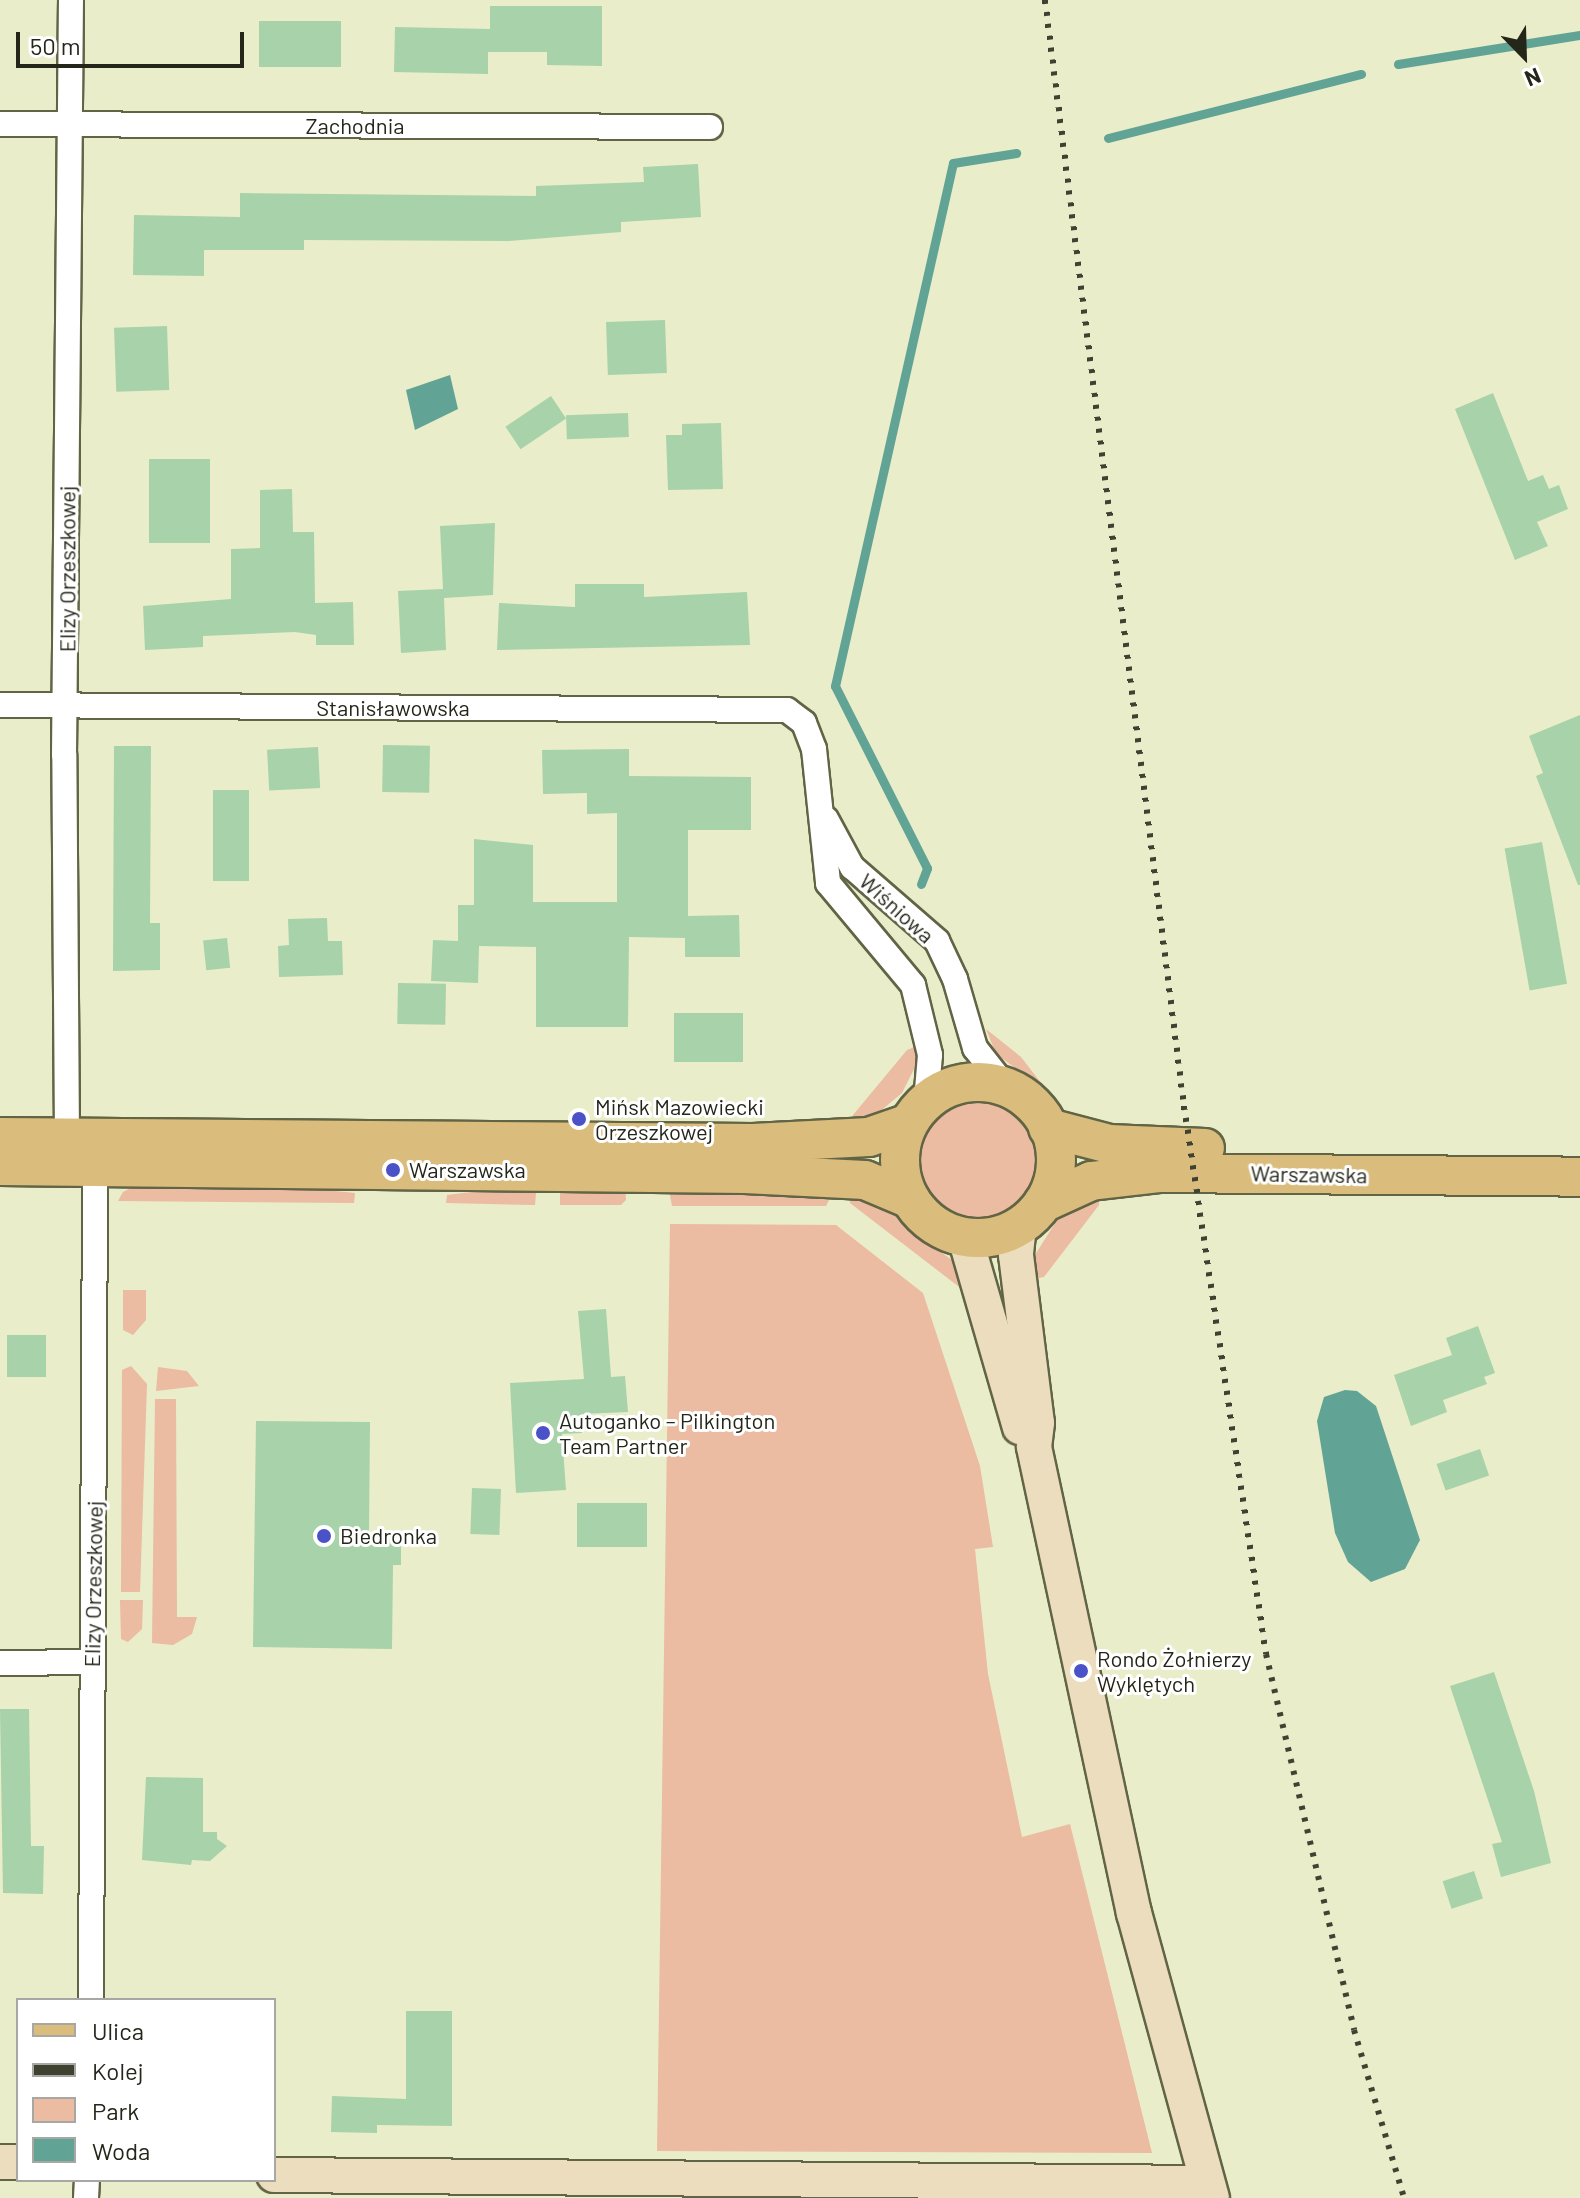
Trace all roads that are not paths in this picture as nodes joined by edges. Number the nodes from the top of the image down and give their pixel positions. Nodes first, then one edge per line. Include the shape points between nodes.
1 (71, 0) edge
2 (71, 123) junction
3 (0, 124) edge
4 (710, 127) dead end
5 (0, 705) edge
6 (65, 706) junction
7 (787, 710) joint
8 (825, 817) junction
9 (1005, 1086) junction
10 (918, 1113) junction
11 (1048, 1128) junction
12 (0, 1137) edge
13 (67, 1138) junction
14 (1580, 1152) edge
15 (0, 1166) edge
16 (111, 1167) junction
17 (1580, 1177) edge
18 (910, 1199) junction
19 (1031, 1214) junction
20 (965, 1237) junction
21 (1034, 1447) junction
22 (92, 1662) junction
23 (0, 1663) edge
24 (91, 1998) edge
25 (276, 2175) edge
26 (1209, 2190) edge

1 - 2 street, Elizy Orzeszkowej
2 - 3 street, Zachodnia
2 - 4 street, Zachodnia
2 - 6 street, Elizy Orzeszkowej
5 - 6 street, Stanisławowska
6 - 7 street, Stanisławowska
6 - 13 street, Elizy Orzeszkowej
7 - 8 street, Wiśniowa via 809,731
8 - 9 street, Wiśniowa via 852,867 937,941 955,979 975,1048
8 - 10 street, Wiśniowa via 828,883 913,985 930,1055
9 - 10 main road via 958,1084
9 - 11 main road via 1026,1098
10 - 13 main road via 869,1137 753,1143
10 - 18 main road via 899,1155
11 - 14 main road, Warszawska via 1089,1141 1168,1148
11 - 19 main road via 1056,1161
12 - 13 main road
13 - 16 main road
15 - 16 main road
16 - 18 main road via 745,1174 865,1180
16 - 22 street, Elizy Orzeszkowej
17 - 19 main road, Warszawska via 1159,1173 1091,1181
18 - 20 main road via 943,1230
19 - 20 main road via 988,1237
19 - 21 street via 1016,1255 1037,1423
20 - 21 street via 1019,1427
21 - 26 street via 1134,1913
22 - 23 street
22 - 24 street, Elizy Orzeszkowej
25 - 26 street

